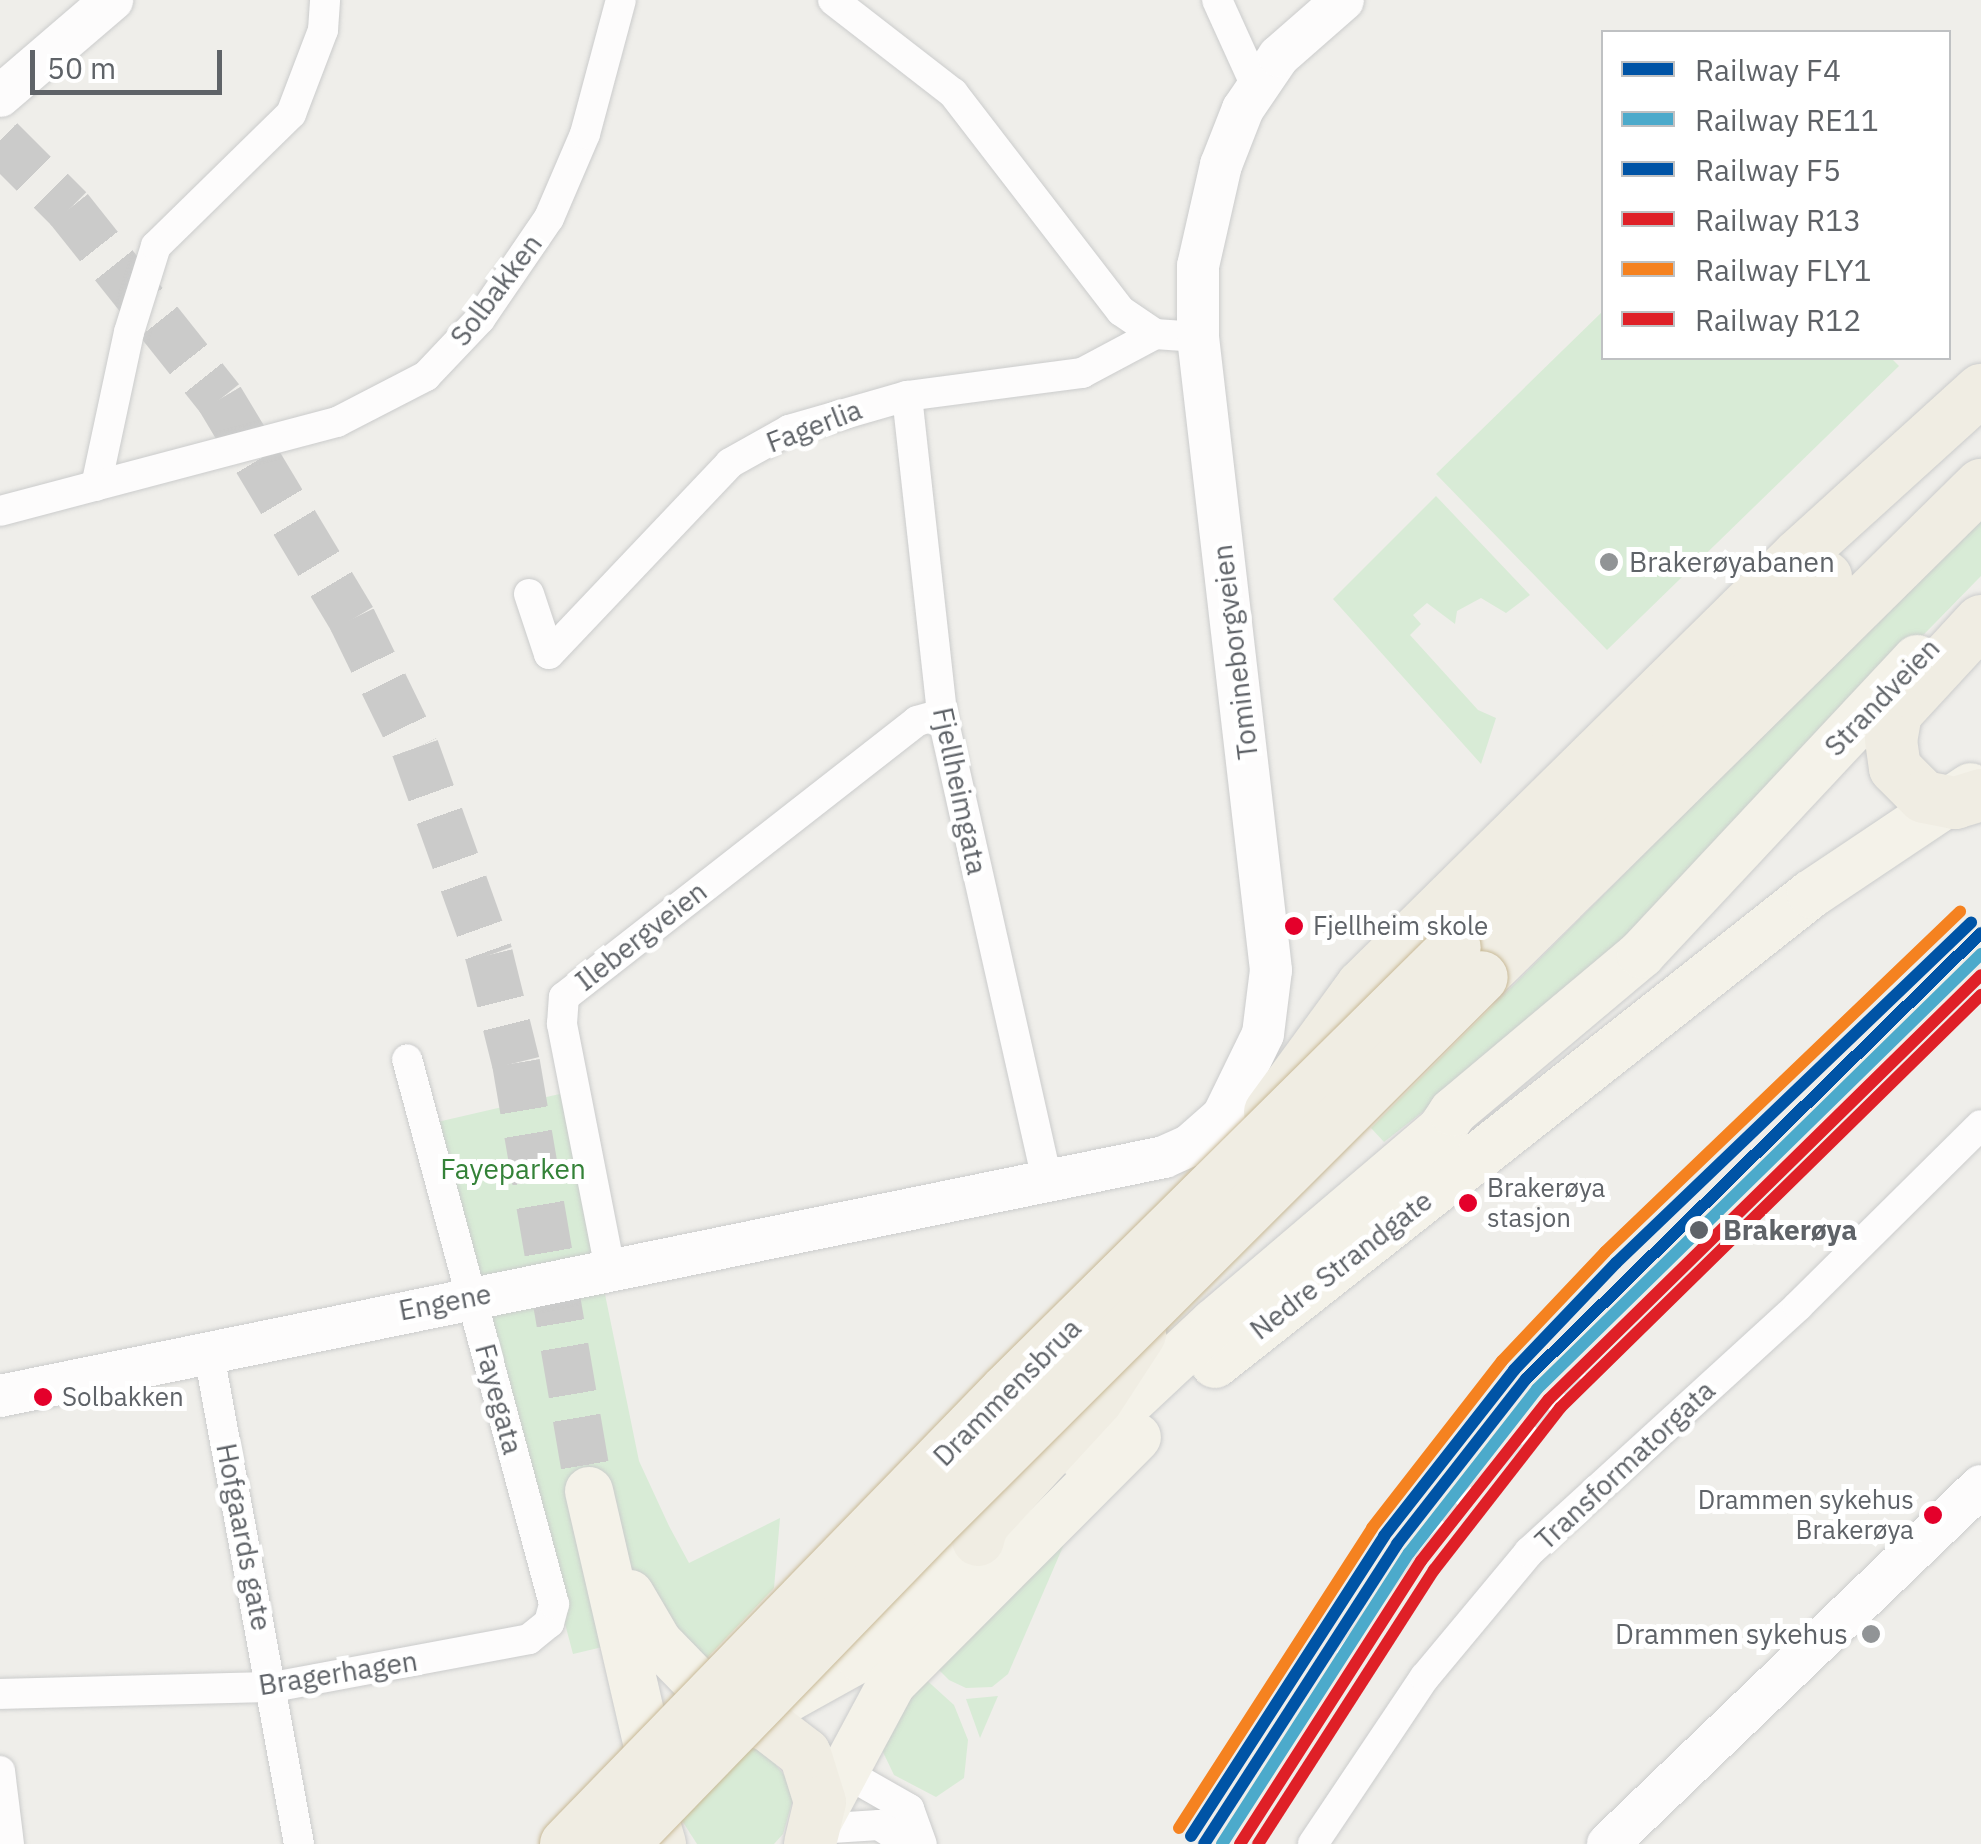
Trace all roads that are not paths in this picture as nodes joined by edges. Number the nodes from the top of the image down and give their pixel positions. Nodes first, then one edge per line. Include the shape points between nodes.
1 (112, 0) edge
2 (325, 0) edge
3 (621, 0) edge
4 (833, 0) edge
5 (1217, 0) edge
6 (1342, 0) edge
7 (1256, 86) junction
8 (0, 96) edge
9 (1155, 334) junction
10 (1198, 337) junction
11 (1981, 390) edge
12 (907, 396) junction
13 (1981, 420) edge
14 (1981, 485) edge
15 (96, 486) junction
16 (0, 511) edge
17 (528, 594) dead end
18 (1981, 598) edge
19 (1981, 622) edge
20 (942, 714) junction
21 (1972, 791) edge
22 (1787, 800) junction
23 (1469, 962) junction
24 (407, 1059) dead end
25 (1574, 1084) junction
26 (1981, 1125) edge
27 (1441, 1130) junction
28 (1047, 1180) junction
29 (890, 1212) joint
30 (610, 1269) junction
31 (471, 1296) junction
32 (208, 1349) junction
33 (0, 1396) edge
34 (1981, 1486) edge
35 (978, 1540) junction
36 (549, 1624) joint
37 (273, 1688) junction
38 (0, 1694) edge
39 (741, 1719) junction
40 (824, 1762) junction
41 (0, 1770) edge
42 (654, 1772) junction
43 (815, 1831) edge
44 (9, 1844) edge
45 (299, 1844) edge
46 (566, 1844) edge
47 (623, 1844) edge
48 (660, 1844) edge
49 (908, 1844) edge
50 (922, 1844) edge
51 (1313, 1844) edge
52 (1608, 1844) edge

1 - 8 main road
2 - 15 street via 323,30 290,114 156,246 129,332
3 - 15 street, Solbakken via 585,134 549,218 480,319 426,376 337,422
4 - 9 street via 952,93 1121,311
5 - 7 street
6 - 7 main road, Tomineborgveien
7 - 10 main road, Tomineborgveien via 1227,146 1204,228
9 - 10 street
9 - 12 street, Fagerlia via 1082,373
10 - 28 main road, Tomineborgveien via 1266,908 1268,1008 1254,1060 1207,1134 1164,1156
11 - 35 highway via 1798,555 1362,986 1217,1190 1097,1400 982,1525
12 - 17 street, Fagerlia via 789,430 730,463 549,654
12 - 20 street, Fjellheimgata
13 - 23 highway
14 - 23 highway
15 - 16 street, Solbakken
18 - 22 main road, Strandveien
19 - 21 highway via 1912,694 1892,726 1892,755 1902,779 1924,797
20 - 28 street, Fjellheimgata
20 - 30 street, Ilebergveien via 917,720 564,997 562,1024
21 - 25 main road, Nedre Strandgate via 1811,894
22 - 25 main road via 1780,842 1708,928 1575,1052
22 - 27 main road, Nedre Strandgate via 1641,954 1452,1112
23 - 46 highway, Drammensbrua, bridge via 993,1404
23 - 47 highway, Drammensbrua, bridge
24 - 31 street, Fayegata
25 - 27 main road via 1527,1086 1462,1127
25 - 40 main road, Nedre Strandgate via 1250,1334 1170,1404 892,1683
26 - 51 street, Transformatorgata via 1798,1306 1529,1552 1425,1677
27 - 35 main road, Nedre Strandgate via 1214,1323
28 - 29 main road, Tomineborgveien
29 - 30 main road, Engene
30 - 31 main road, Engene
31 - 32 main road, Engene
31 - 36 street, Fayegata via 554,1604
32 - 33 main road, Engene
32 - 37 street, Hofgaards gate
34 - 52 main road
35 - 39 main road, Nedre Strandgate via 860,1658
36 - 37 street, Bragerhagen via 529,1639
37 - 38 street, Bragerhagen
37 - 45 street, Hofgaards gate
39 - 40 highway via 781,1732
39 - 42 highway via 685,1733
39 - 42 main road via 670,1657 639,1611 589,1492
40 - 43 highway
40 - 50 street via 909,1809
41 - 44 street
42 - 48 highway via 648,1804
43 - 49 street via 880,1826

